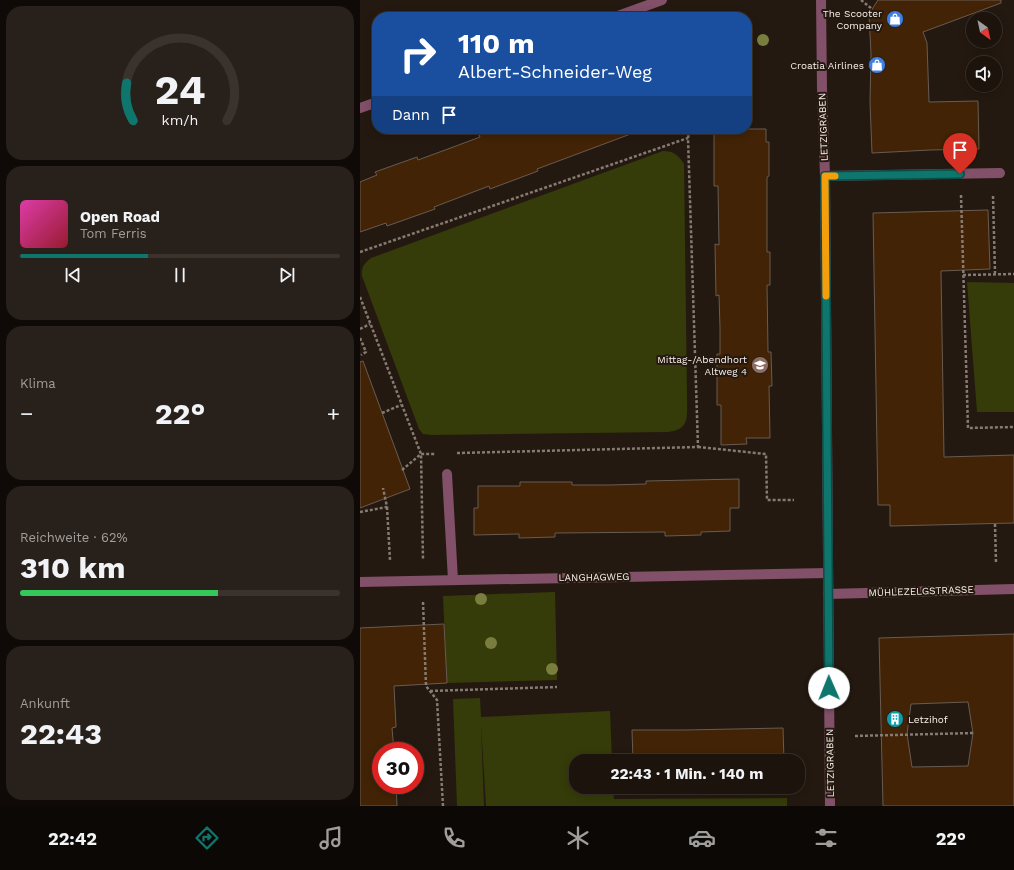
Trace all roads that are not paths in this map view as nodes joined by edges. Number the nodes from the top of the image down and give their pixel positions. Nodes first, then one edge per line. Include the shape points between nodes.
1 (662, 0) edge
2 (821, 0) edge
3 (629, 12) edge
4 (372, 104) edge
5 (360, 108) edge
6 (996, 173) road end
7 (825, 176) junction
8 (447, 474) dead end
9 (828, 573) junction
10 (453, 580) junction
11 (360, 582) edge
12 (1014, 589) edge
13 (828, 594) junction
14 (830, 806) edge

1 - 3 street
2 - 7 street, LETZIGRABEN
4 - 5 street
6 - 7 street
7 - 9 street, LETZIGRABEN
8 - 10 street
9 - 10 street, LANGHAGWEG
9 - 13 street, LETZIGRABEN
10 - 11 street, LANGHAGWEG
12 - 13 street, MÜHLEZELGSTRASSE
13 - 14 street, LETZIGRABEN

